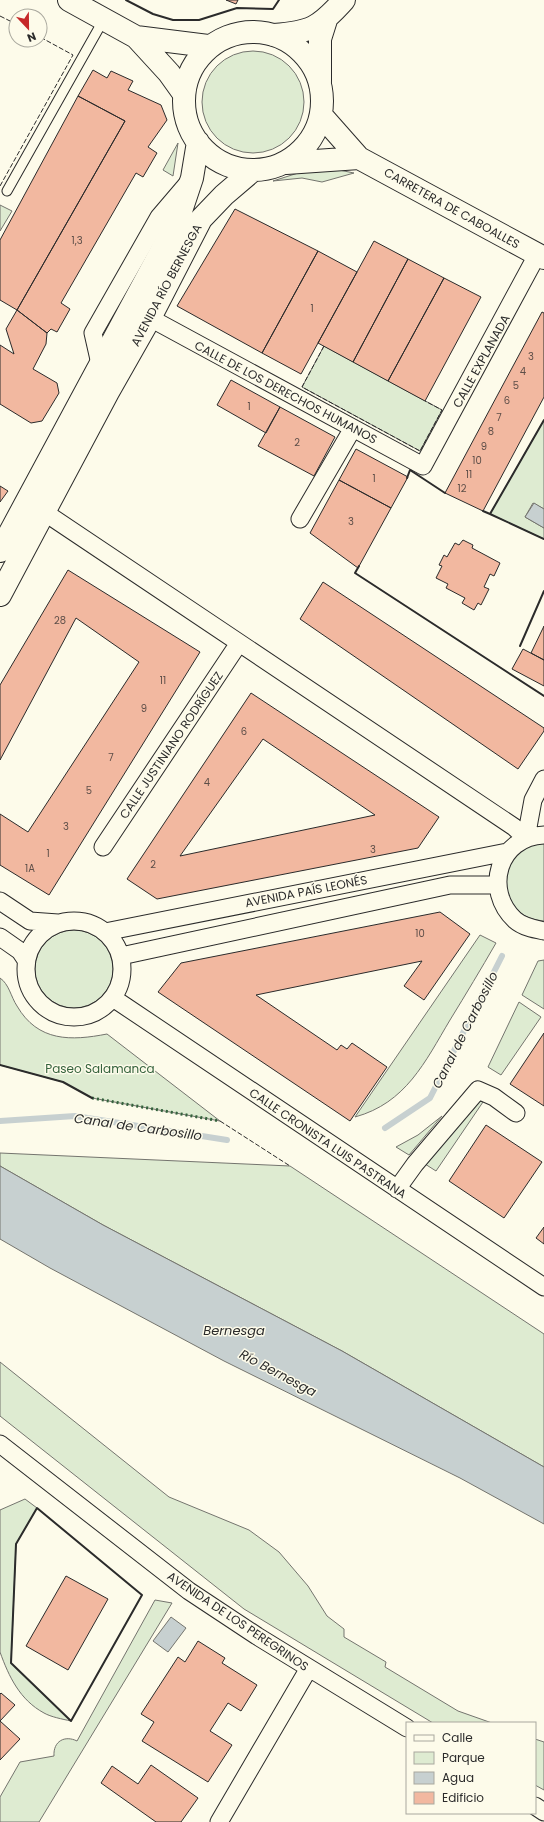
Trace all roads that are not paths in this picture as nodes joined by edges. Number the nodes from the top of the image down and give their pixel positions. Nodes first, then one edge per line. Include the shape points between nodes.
1 (69, 0) edge
2 (344, 0) edge
3 (104, 19) junction
4 (326, 20) junction
5 (274, 35) junction
6 (136, 37) junction
7 (208, 46) junction
8 (320, 81) junction
9 (184, 94) junction
10 (321, 115) junction
11 (198, 142) junction
12 (360, 158) junction
13 (286, 163) junction
14 (252, 171) junction
15 (7, 191) dead end
16 (540, 256) edge
17 (150, 318) junction
18 (100, 379) junction
19 (353, 428) junction
20 (423, 466) joint
21 (44, 512) junction
22 (300, 519) dead end
23 (0, 551) edge
24 (0, 595) edge
25 (239, 643) junction
26 (544, 779) edge
27 (544, 835) edge
28 (526, 838) junction
29 (103, 847) dead end
30 (507, 852) junction
31 (498, 885) junction
32 (0, 901) edge
33 (58, 923) junction
34 (544, 931) edge
35 (106, 932) junction
36 (0, 937) edge
37 (121, 956) junction
38 (26, 960) junction
39 (113, 998) junction
40 (516, 1113) dead end
41 (397, 1189) junction
42 (544, 1287) edge
43 (0, 1444) edge
44 (309, 1668) junction
45 (406, 1727) edge
46 (219, 1822) edge

1 - 3 main road
2 - 4 main road
3 - 6 main road
3 - 15 lane
4 - 5 main road via 311,29
4 - 8 main road via 320,39
5 - 7 main road via 252,32 228,36
5 - 8 main road via 293,45 310,61
6 - 7 main road
6 - 9 main road
7 - 9 main road via 188,76
8 - 10 main road via 323,98
9 - 11 main road via 190,127
10 - 12 main road, CARRETERA DE CABOALLES
10 - 13 main road via 314,133 303,149
11 - 14 main road via 210,157 220,163 239,170
11 - 18 main road, AVENIDA RÍO BERNESGA via 192,178 178,220
12 - 13 main road
12 - 16 main road, CARRETERA DE CABOALLES
13 - 14 main road via 265,170
14 - 17 main road, AVENIDA RÍO BERNESGA via 201,219
16 - 20 street, CALLE EXPLANADA
17 - 18 main road, AVENIDA RÍO BERNESGA
17 - 19 street, CALLE DE LOS DERECHOS HUMANOS
18 - 21 main road
18 - 23 main road
19 - 20 street, CALLE DE LOS DERECHOS HUMANOS
19 - 22 street
21 - 24 main road
21 - 25 street
25 - 28 street via 514,827
25 - 29 street, CALLE JUSTINIANO RODRÍGUEZ
26 - 28 street via 533,800
27 - 28 street
28 - 30 street
30 - 31 street via 498,872
30 - 35 street, AVENIDA PAÍS LEONÉS
31 - 34 street via 504,906 516,921 529,928
31 - 37 street, AVENIDA PAÍS LEONÉS via 450,885
32 - 33 street via 30,921
33 - 35 street via 74,920 91,924
33 - 38 street via 43,932 32,944
35 - 37 street
36 - 38 street via 20,951
37 - 39 street via 122,978
38 - 39 street via 26,977 32,993 42,1006 57,1015 74,1018 90,1015 103,1008
39 - 41 street, CALLE CRONISTA LUIS PASTRANA
40 - 41 street via 494,1096 478,1090
41 - 42 street, CALLE CRONISTA LUIS PASTRANA
43 - 44 street, AVENIDA DE LOS PEREGRINOS via 190,1591
44 - 45 street, AVENIDA DE LOS PEREGRINOS
44 - 46 street

